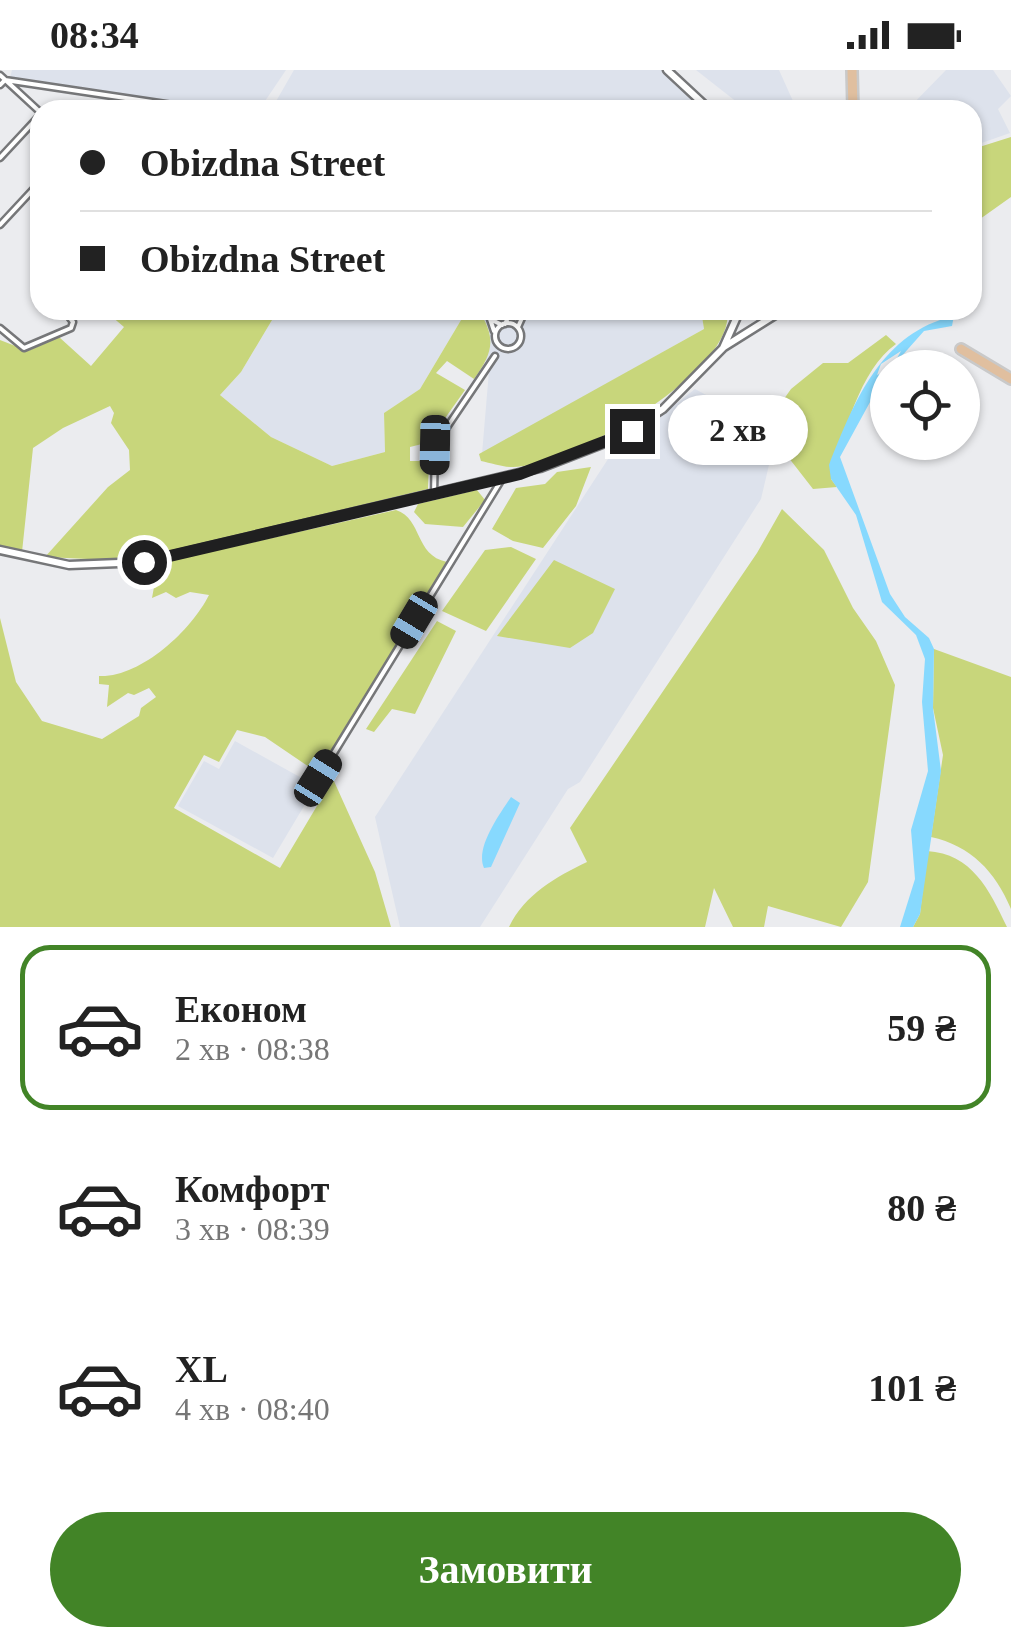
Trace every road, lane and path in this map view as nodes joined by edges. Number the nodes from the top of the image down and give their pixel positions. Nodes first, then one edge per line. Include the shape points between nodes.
1 (667, 70) edge
2 (852, 70) edge
3 (2, 77) edge
4 (0, 85) edge
5 (144, 100) edge
6 (699, 100) edge
7 (853, 100) edge
8 (30, 104) edge
9 (30, 124) edge
10 (0, 158) edge
11 (30, 193) edge
12 (0, 225) edge
13 (72, 320) edge
14 (490, 320) edge
15 (493, 320) edge
16 (517, 320) edge
17 (521, 320) edge
18 (734, 320) edge
19 (768, 320) edge
20 (507, 324) junction
21 (0, 328) edge
22 (518, 328) junction
23 (494, 335) junction
24 (497, 343) junction
25 (723, 348) junction
26 (508, 350) junction
27 (495, 356) junction
28 (980, 361) edge
29 (1011, 379) edge
30 (502, 479) junction
31 (434, 495) junction
32 (0, 550) edge
33 (318, 778) dead end

1 - 6 main road
2 - 7 main road
3 - 4 street
3 - 5 street
3 - 8 street
9 - 10 street
11 - 12 street
13 - 21 street via 71,328 24,348
14 - 23 street
15 - 20 street
16 - 20 street
17 - 22 street
18 - 25 main road
19 - 25 main road
20 - 22 street
20 - 23 street
22 - 26 street via 520,342
23 - 24 street
24 - 26 street
24 - 27 street
25 - 30 main road via 663,409 620,436
26 - 27 street
27 - 31 street via 435,445
28 - 29 main road
30 - 31 main road
30 - 33 street
31 - 32 main road via 134,564 69,564

